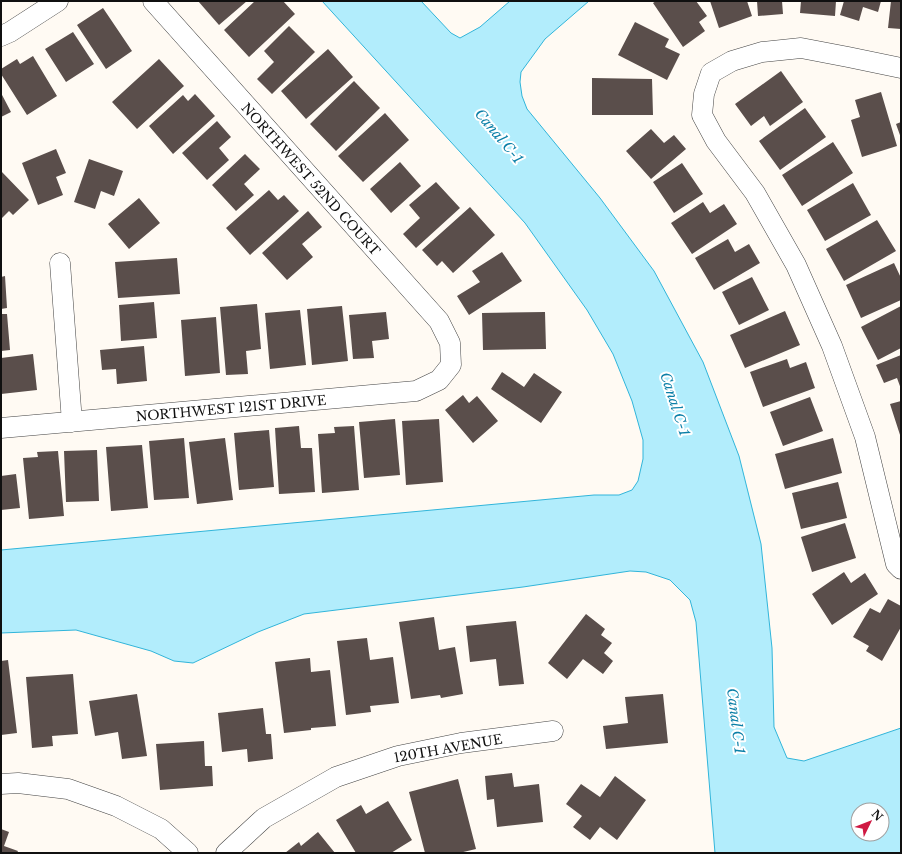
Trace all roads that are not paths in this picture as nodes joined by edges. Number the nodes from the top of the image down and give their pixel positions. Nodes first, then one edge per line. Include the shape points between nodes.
1 (58, 1) edge
2 (153, 1) edge
3 (1, 36) edge
4 (901, 68) edge
5 (60, 263) dead end
6 (451, 365) joint
7 (72, 422) junction
8 (1, 428) edge
9 (901, 569) edge
10 (553, 731) dead end
11 (1, 784) edge
12 (188, 853) edge
13 (226, 853) edge

1 - 3 street
2 - 6 street, NORTHWEST 52ND COURT via 439,321 450,343
4 - 9 street via 801,48 762,52 732,61 711,73 704,94 702,115 716,141 755,193 796,265 832,346 865,437 896,564
5 - 7 street
6 - 7 street, NORTHWEST 121ST DRIVE via 438,380 416,391
7 - 8 street, NORTHWEST 121ST DRIVE
10 - 13 street, 120TH AVENUE via 460,743 405,754 336,777 264,818
11 - 12 street via 18,783 68,789 116,806 161,829

